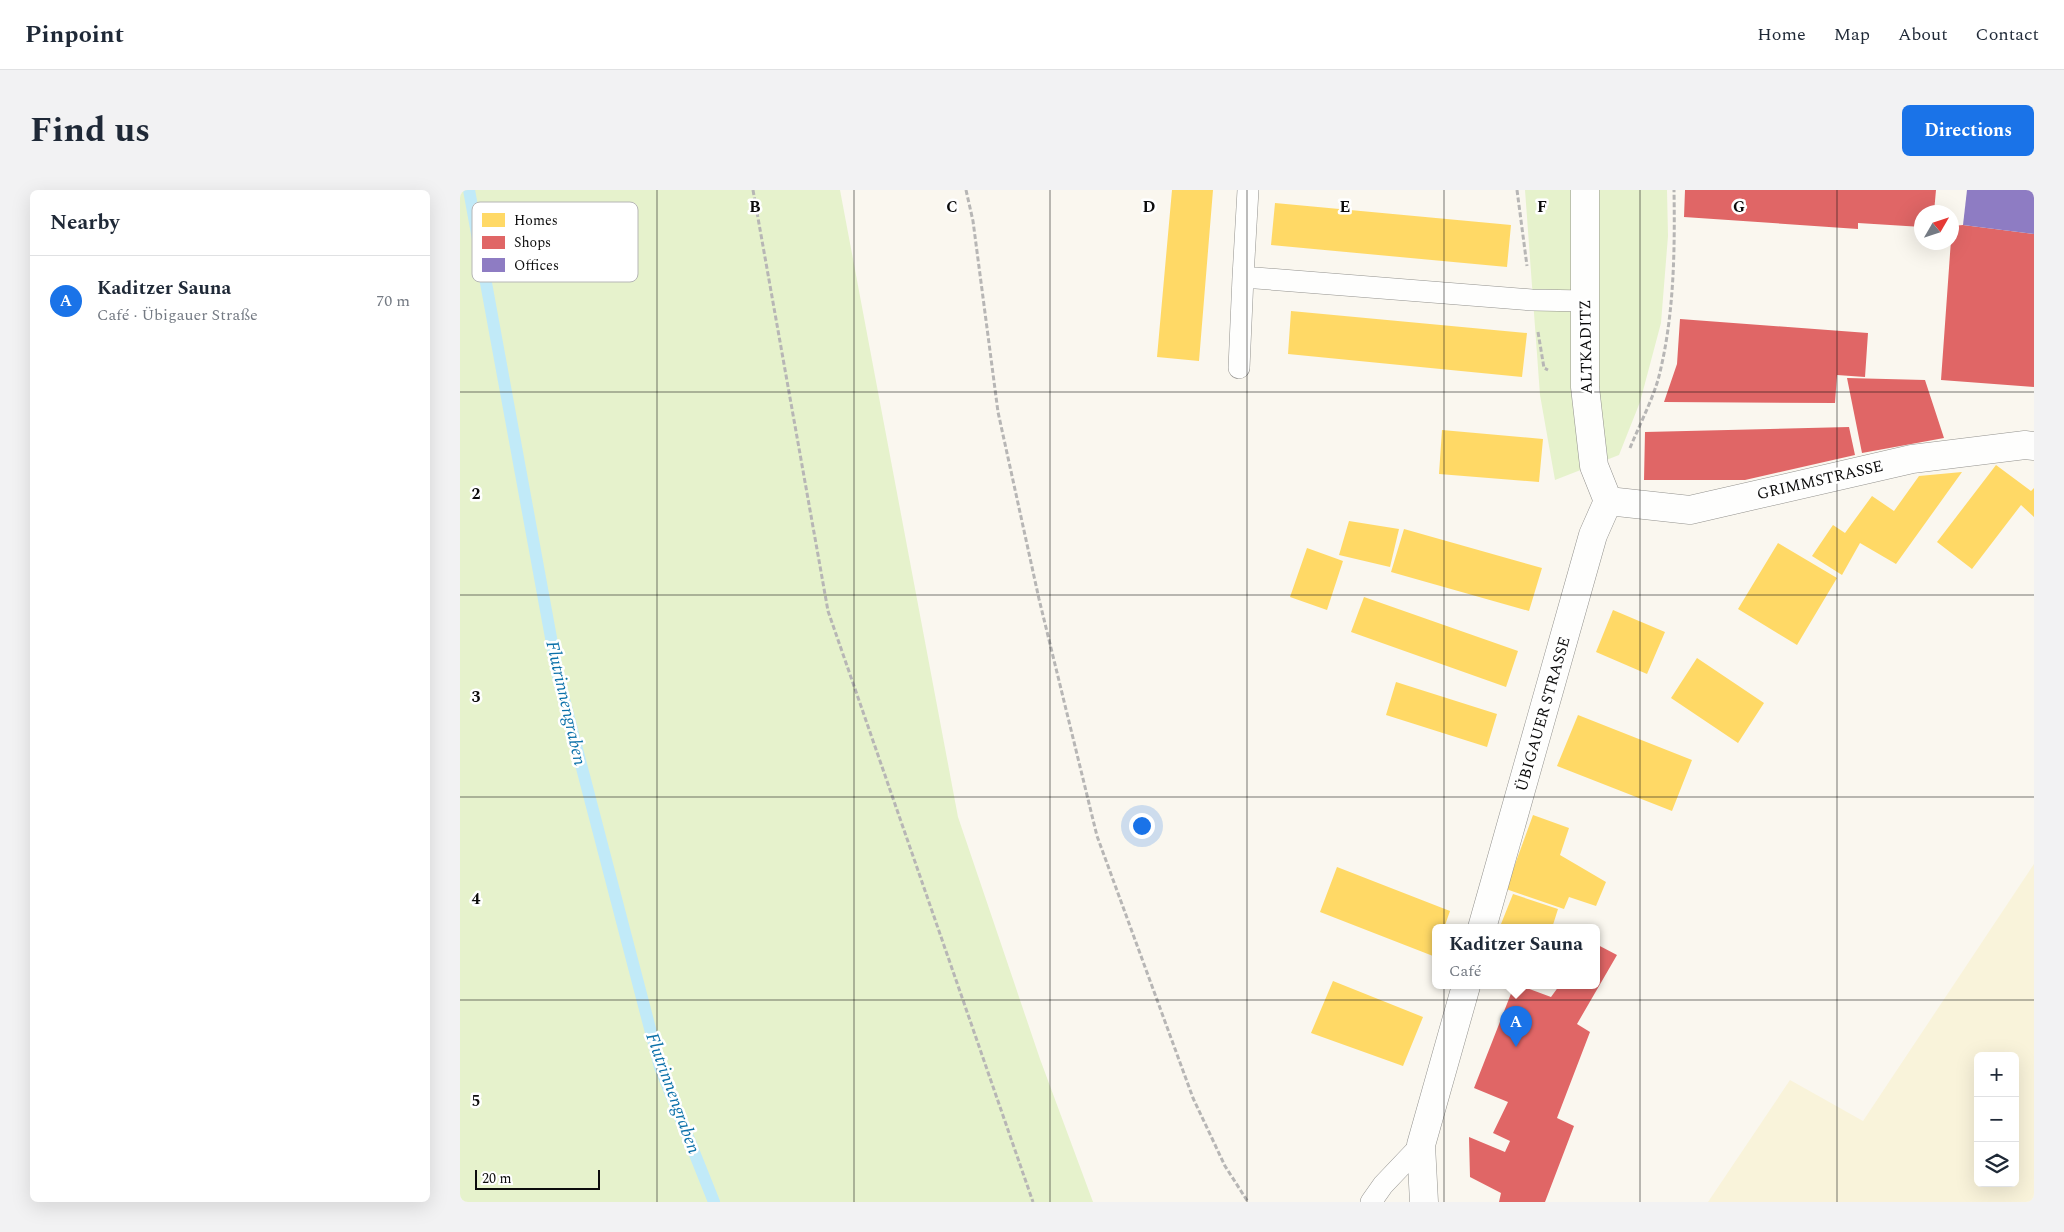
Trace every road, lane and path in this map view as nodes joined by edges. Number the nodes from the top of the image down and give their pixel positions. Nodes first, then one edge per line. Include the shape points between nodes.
1 (753, 190) edge
2 (966, 190) edge
3 (1248, 190) edge
4 (1585, 190) edge
5 (1674, 190) edge
6 (1243, 276) junction
7 (1585, 301) junction
8 (1239, 368) dead end
9 (2034, 446) edge
10 (1604, 492) junction
11 (1483, 924) edge
12 (1465, 989) edge
13 (1421, 1146) junction
14 (1033, 1202) edge
15 (1248, 1202) edge
16 (1371, 1202) edge
17 (1424, 1202) edge

1 - 14 path via 828,611
2 - 15 path via 998,412 1039,599 1097,836 1193,1098 1225,1166
3 - 6 lane
4 - 7 street, ALTKADITZ
5 - 10 path via 1670,320 1657,381 1628,453
6 - 7 lane via 1532,300
6 - 8 lane
7 - 10 street, ALTKADITZ via 1585,387 1594,466
9 - 10 street, GRIMMSTRASSE via 1912,459 1690,510
10 - 11 street, ÜBIGAUER STRASSE
12 - 13 street
13 - 16 lane
13 - 17 street

